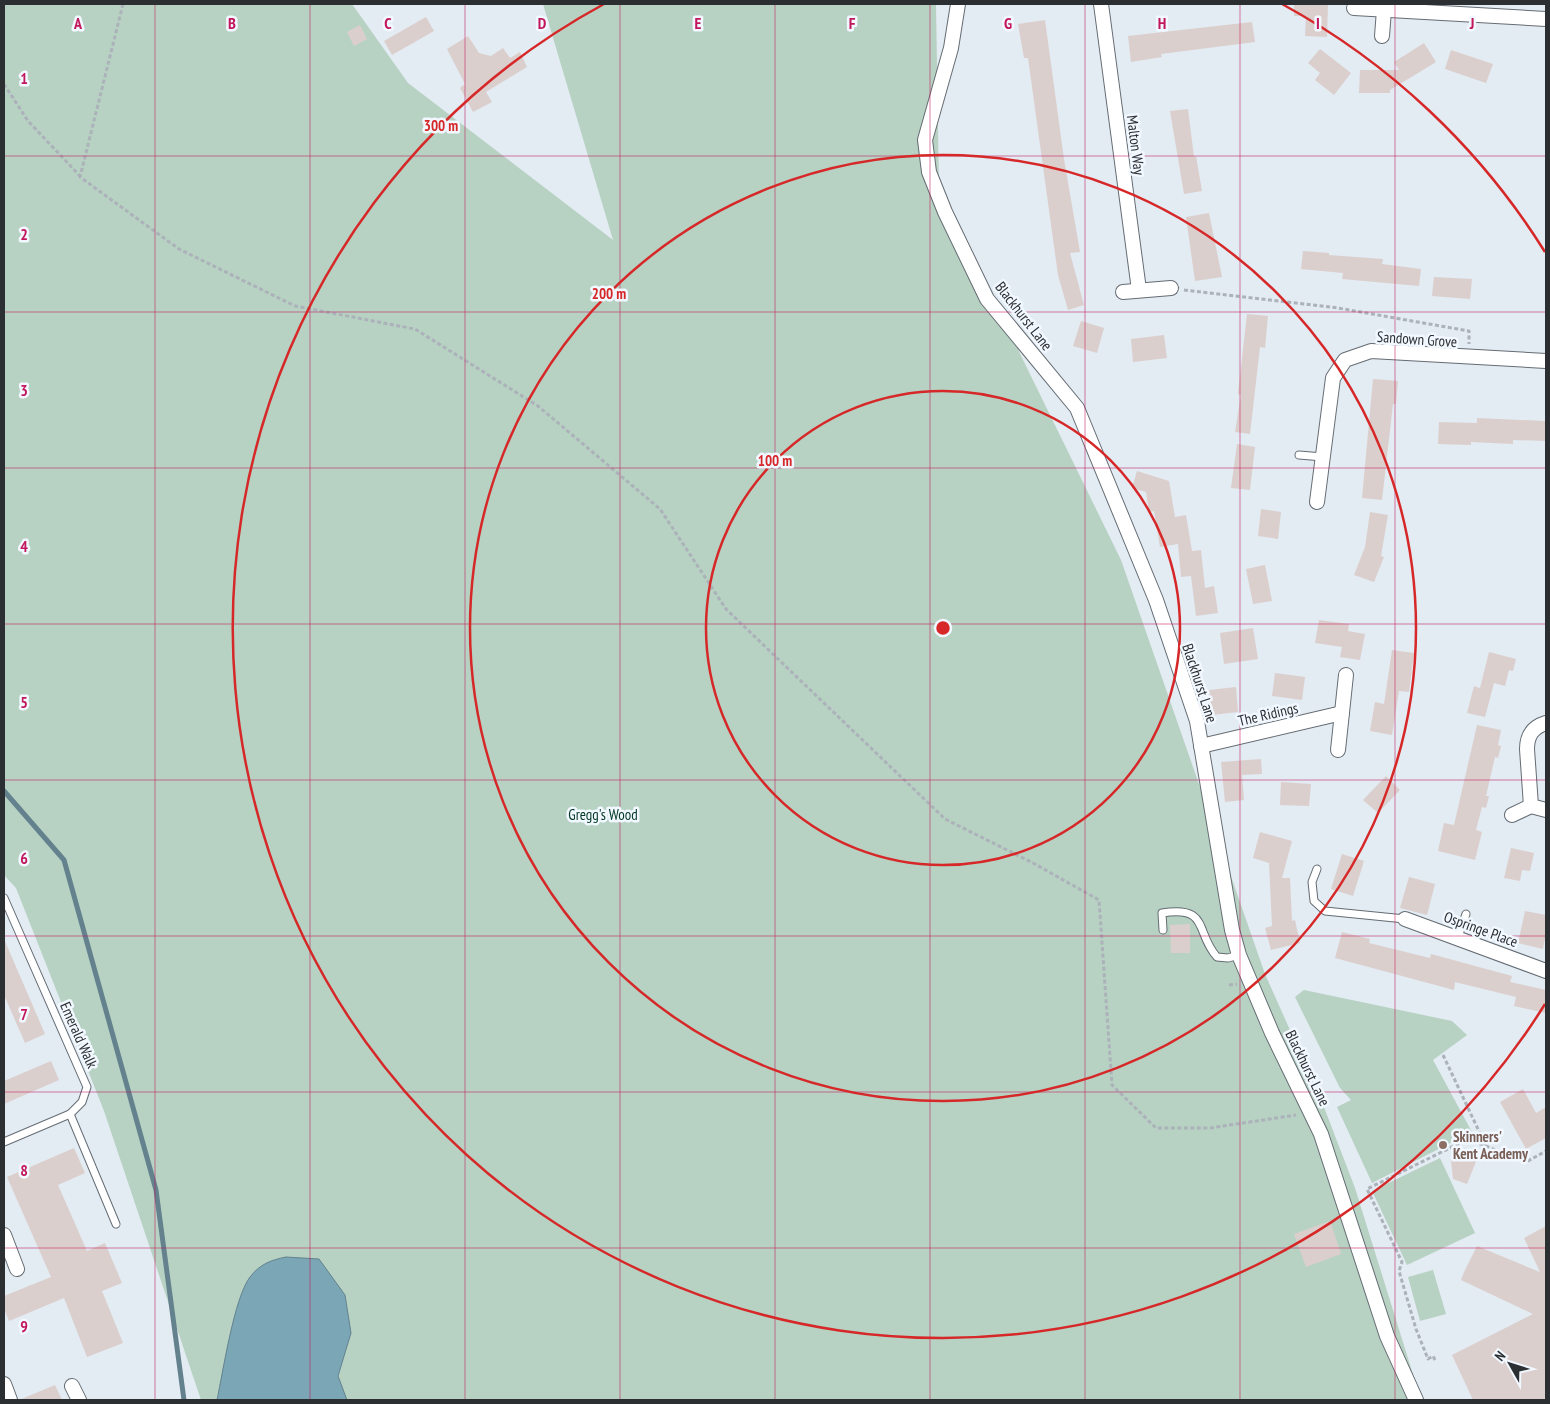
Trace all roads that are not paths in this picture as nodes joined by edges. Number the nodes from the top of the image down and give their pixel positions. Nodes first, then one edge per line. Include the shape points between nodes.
1 (958, 4) edge
2 (1101, 4) edge
3 (1354, 8) dead end
4 (1384, 10) junction
5 (1546, 19) edge
6 (1382, 36) dead end
7 (1170, 288) road end
8 (1139, 290) junction
9 (1123, 292) dead end
10 (1546, 361) edge
11 (1299, 455) dead end
12 (1323, 457) junction
13 (1317, 502) dead end
14 (1346, 675) dead end
15 (1342, 713) junction
16 (1546, 724) edge
17 (1201, 746) junction
18 (1338, 750) dead end
19 (1531, 806) junction
20 (1546, 810) edge
21 (1512, 815) dead end
22 (1317, 869) dead end
23 (4, 898) edge
24 (1466, 914) dead end
25 (1405, 919) joint
26 (1163, 930) dead end
27 (1458, 937) junction
28 (1239, 955) junction
29 (1546, 971) edge
30 (70, 1114) junction
31 (4, 1142) edge
32 (116, 1224) dead end
33 (4, 1235) edge
34 (17, 1269) dead end
35 (4, 1384) edge
36 (72, 1386) dead end
37 (10, 1400) edge
38 (79, 1400) edge
39 (1416, 1400) edge

1 - 17 street, Blackhurst Lane via 951,48 925,140 930,172 945,212 987,299 1077,408 1156,600 1197,721
2 - 8 street, Malton Way
3 - 4 street
4 - 5 street
4 - 6 street
7 - 8 street
8 - 9 street
10 - 12 street, Sandown Grove via 1371,351 1345,360 1333,378
11 - 12 lane
12 - 13 street, Sandown Grove
14 - 15 street
15 - 17 street, The Ridings
15 - 18 street
16 - 19 street via 1534,728 1527,740
17 - 28 street, Blackhurst Lane
19 - 20 street
19 - 21 street
22 - 25 lane via 1312,882 1314,901 1325,911
23 - 30 lane, Emerald Walk via 87,1087 82,1102
24 - 27 lane
25 - 27 street, Ospringe Place
26 - 28 lane via 1162,913 1179,910 1192,914 1206,934 1208,947 1217,957
27 - 29 street, Ospringe Place
28 - 39 street, Blackhurst Lane via 1321,1134 1387,1336
30 - 31 lane
30 - 32 lane
33 - 34 street
35 - 37 street
36 - 38 street

